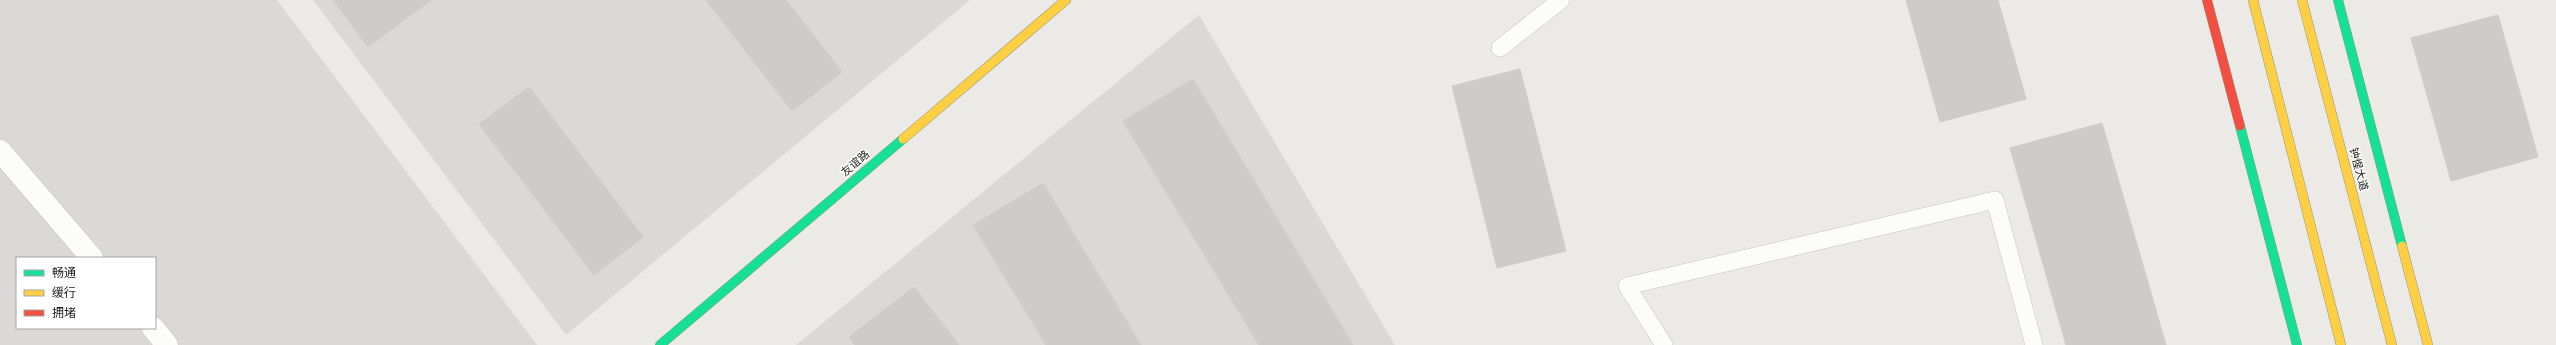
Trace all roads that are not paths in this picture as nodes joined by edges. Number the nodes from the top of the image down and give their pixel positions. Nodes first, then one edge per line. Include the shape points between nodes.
1 (1066, 0) edge
2 (1561, 0) edge
3 (2207, 0) edge
4 (2253, 0) edge
5 (2302, 0) edge
6 (2338, 0) edge
7 (1500, 48) dead end
8 (0, 151) edge
9 (91, 257) edge
10 (154, 329) edge
11 (167, 345) edge
12 (660, 345) edge
13 (1664, 345) edge
14 (2034, 345) edge
15 (2297, 345) edge
16 (2341, 345) edge
17 (2392, 345) edge
18 (2428, 345) edge

1 - 12 main road, 友谊路
2 - 7 lane
3 - 15 main road
4 - 16 main road
5 - 17 main road, 钟惺大道
6 - 18 main road
8 - 9 street
10 - 11 street
13 - 14 lane via 1627,286 1995,200

